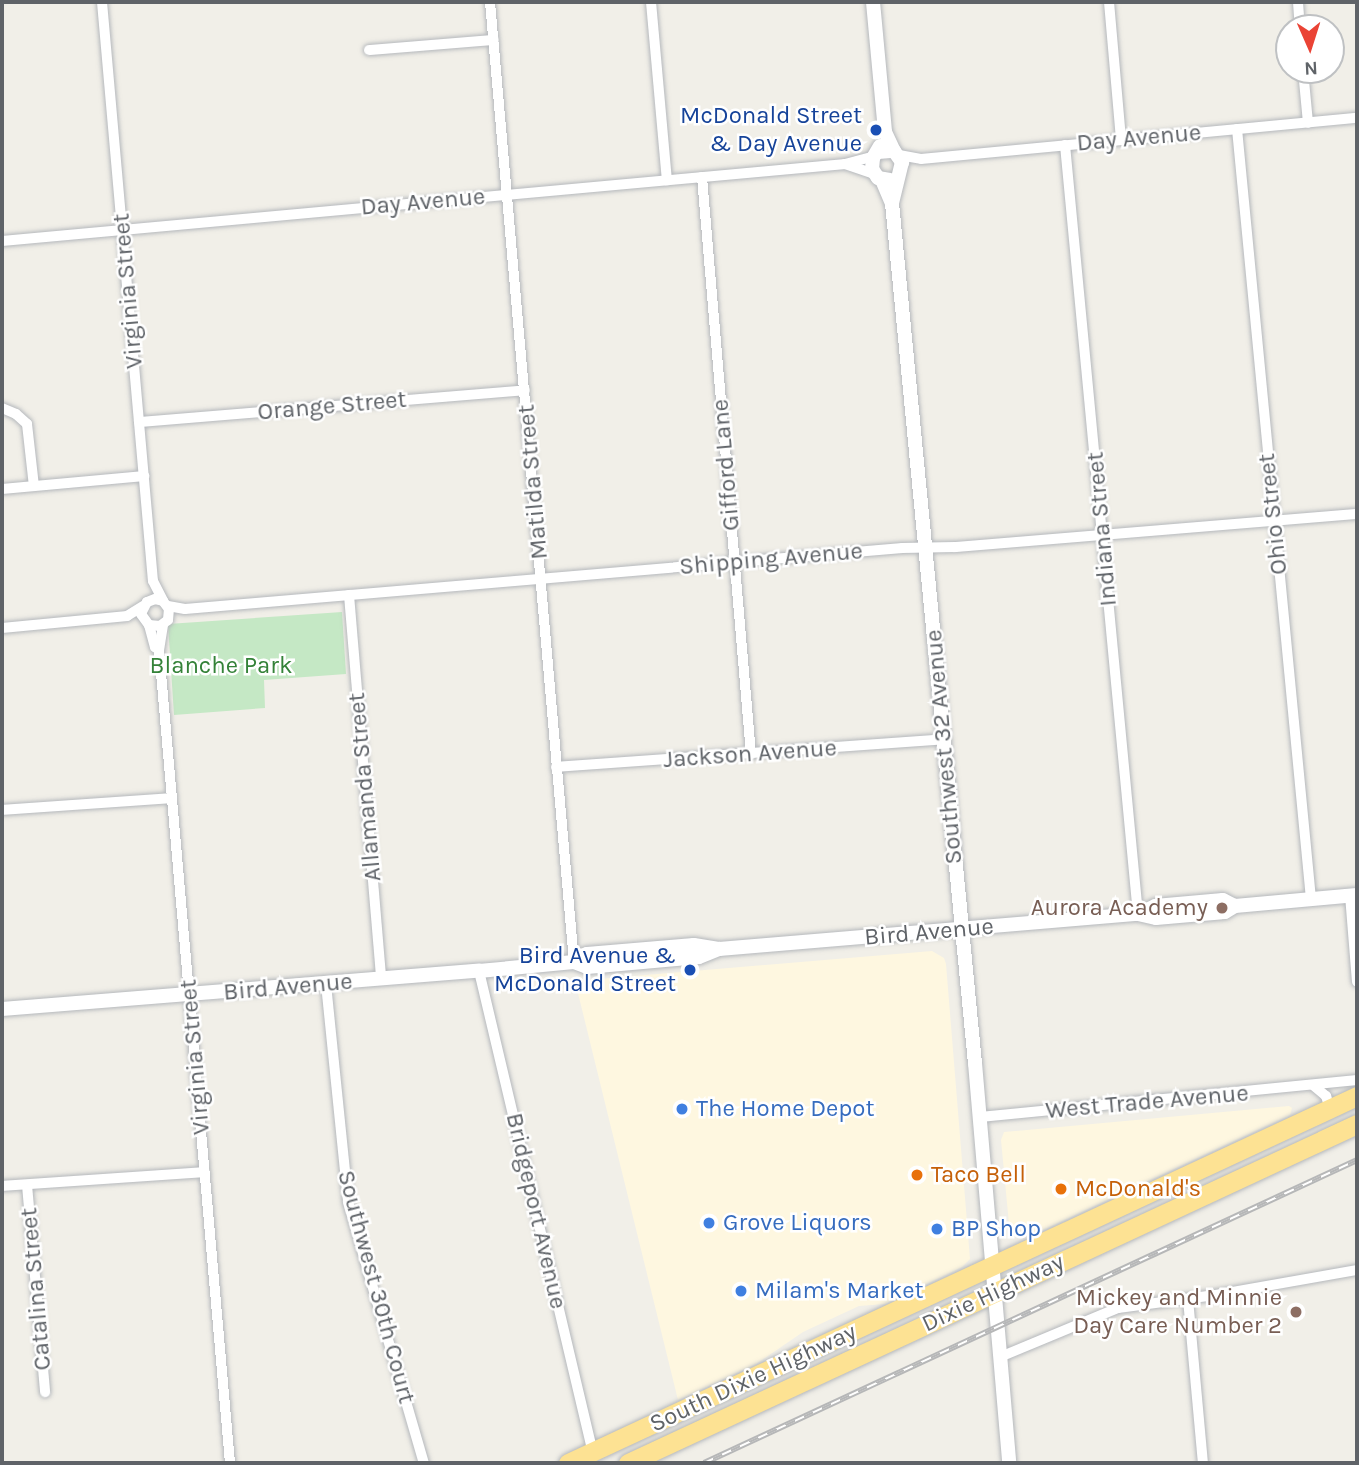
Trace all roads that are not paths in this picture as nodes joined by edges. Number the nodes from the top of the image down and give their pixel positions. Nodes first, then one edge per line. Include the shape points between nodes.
1 (102, 2) edge
2 (490, 2) edge
3 (651, 2) edge
4 (873, 2) edge
5 (1109, 2) edge
6 (494, 40) junction
7 (369, 50) dead end
8 (1304, 84) edge
9 (1357, 118) edge
10 (1308, 123) junction
11 (1237, 129) junction
12 (885, 132) junction
13 (1121, 139) junction
14 (1065, 145) junction
15 (876, 154) junction
16 (898, 163) junction
17 (845, 164) junction
18 (702, 177) junction
19 (878, 177) junction
20 (667, 180) junction
21 (509, 195) junction
22 (892, 203) junction
23 (122, 230) junction
24 (2, 241) edge
25 (525, 390) junction
26 (2, 408) edge
27 (139, 422) junction
28 (144, 476) junction
29 (34, 486) junction
30 (2, 489) edge
31 (1357, 514) edge
32 (1274, 522) junction
33 (1102, 535) junction
34 (925, 547) junction
35 (734, 562) junction
36 (541, 579) junction
37 (153, 581) junction
38 (349, 595) junction
39 (145, 604) junction
40 (165, 604) junction
41 (185, 609) junction
42 (127, 616) junction
43 (166, 622) junction
44 (147, 623) junction
45 (2, 628) edge
46 (159, 650) junction
47 (943, 739) junction
48 (751, 754) junction
49 (556, 767) junction
50 (172, 798) junction
51 (2, 810) edge
52 (1354, 895) edge
53 (1311, 899) junction
54 (1138, 914) junction
55 (961, 930) junction
56 (574, 961) junction
57 (479, 971) junction
58 (381, 979) junction
59 (1357, 982) edge
60 (326, 984) junction
61 (190, 995) junction
62 (2, 1009) edge
63 (1357, 1080) edge
64 (1314, 1086) junction
65 (1357, 1096) edge
66 (1330, 1109) junction
67 (980, 1117) junction
68 (1357, 1124) edge
69 (205, 1172) junction
70 (2, 1185) edge
71 (27, 1185) junction
72 (993, 1266) junction
73 (1357, 1270) edge
74 (996, 1292) junction
75 (1188, 1299) junction
76 (1000, 1357) junction
77 (45, 1392) dead end
78 (593, 1452) junction
79 (230, 1463) edge
80 (424, 1463) edge
81 (568, 1463) edge
82 (628, 1463) edge
83 (1009, 1463) edge
84 (1203, 1463) edge

1 - 23 street, Virginia Street
2 - 6 street, Matilda Street
3 - 20 street
4 - 12 street
5 - 13 street
6 - 7 street
6 - 21 street, Matilda Street
8 - 10 street
9 - 10 street, Day Avenue
10 - 11 street, Day Avenue
11 - 13 street, Day Avenue
11 - 32 street, Ohio Street
12 - 15 street
12 - 16 street
13 - 14 street, Day Avenue
14 - 16 street, Day Avenue
14 - 33 street, Indiana Street
15 - 16 street
15 - 17 street, Day Avenue
15 - 19 street via 872,163
16 - 19 street
16 - 22 street, Southwest 32 Avenue
17 - 18 street, Day Avenue
17 - 19 street, Day Avenue
18 - 20 street, Day Avenue
18 - 35 street, Gifford Lane
19 - 22 street, Southwest 32 Avenue
20 - 21 street, Day Avenue
21 - 23 street, Day Avenue
21 - 25 street, Matilda Street
22 - 34 street, Southwest 32 Avenue
23 - 24 street, Day Avenue
23 - 27 street, Virginia Street
25 - 27 street, Orange Street
25 - 36 street, Matilda Street
26 - 29 street via 27,424
27 - 28 street, Virginia Street
28 - 29 street
28 - 37 street, Virginia Street
29 - 30 street
31 - 32 street, Shipping Avenue
32 - 33 street, Shipping Avenue
32 - 53 street, Ohio Street
33 - 34 street, Shipping Avenue
33 - 54 street, Indiana Street
34 - 35 street, Shipping Avenue
34 - 47 street, Southwest 32 Avenue
35 - 36 street, Shipping Avenue
35 - 48 street, Gifford Lane
36 - 38 street, Shipping Avenue
36 - 49 street, Matilda Street
37 - 39 street, Virginia Street
37 - 40 street, Virginia Street
38 - 41 street, Shipping Avenue
38 - 58 street, Allamanda Street
39 - 40 street, Shipping Avenue via 155,599
39 - 42 street
39 - 44 street, Virginia Street
40 - 41 street, Shipping Avenue
40 - 43 street, Virginia Street
41 - 43 street, Shipping Avenue
42 - 44 street
42 - 45 street
43 - 44 street
43 - 46 street, Virginia Street
44 - 46 street, Virginia Street
46 - 50 street, Virginia Street
47 - 48 street, Jackson Avenue
47 - 55 street, Southwest 32 Avenue
48 - 49 street, Jackson Avenue
49 - 56 street, Matilda Street
50 - 51 street
50 - 61 street, Virginia Street
52 - 53 street, Bird Avenue
52 - 59 street
53 - 54 street, Bird Avenue via 1156,918
54 - 55 street, Bird Avenue
55 - 56 street, Bird Avenue via 719,949 699,957 587,967
55 - 67 street, Southwest 32 Avenue
56 - 57 street, Bird Avenue
57 - 58 street, Bird Avenue
57 - 78 street, Bridgeport Avenue
58 - 60 street, Bird Avenue
60 - 61 street, Bird Avenue
60 - 80 street, Southwest 30th Court via 348,1202
61 - 62 street, Bird Avenue
61 - 69 street, Virginia Street
63 - 64 street, West Trade Avenue
64 - 66 street via 1326,1096
64 - 67 street, West Trade Avenue
65 - 66 highway, South Dixie Highway
66 - 72 highway, South Dixie Highway
67 - 72 street, Southwest 32 Avenue
68 - 74 highway, Dixie Highway
69 - 71 street
69 - 79 street, Virginia Street
70 - 71 street
71 - 77 street, Catalina Street
72 - 74 street, Southwest 32 Avenue
72 - 78 highway, South Dixie Highway
73 - 75 street
74 - 76 street, Southwest 32 Avenue
74 - 82 highway, Dixie Highway
75 - 76 street via 1104,1311
75 - 84 street
76 - 83 street, Southwest 32 Avenue
78 - 81 highway, South Dixie Highway

